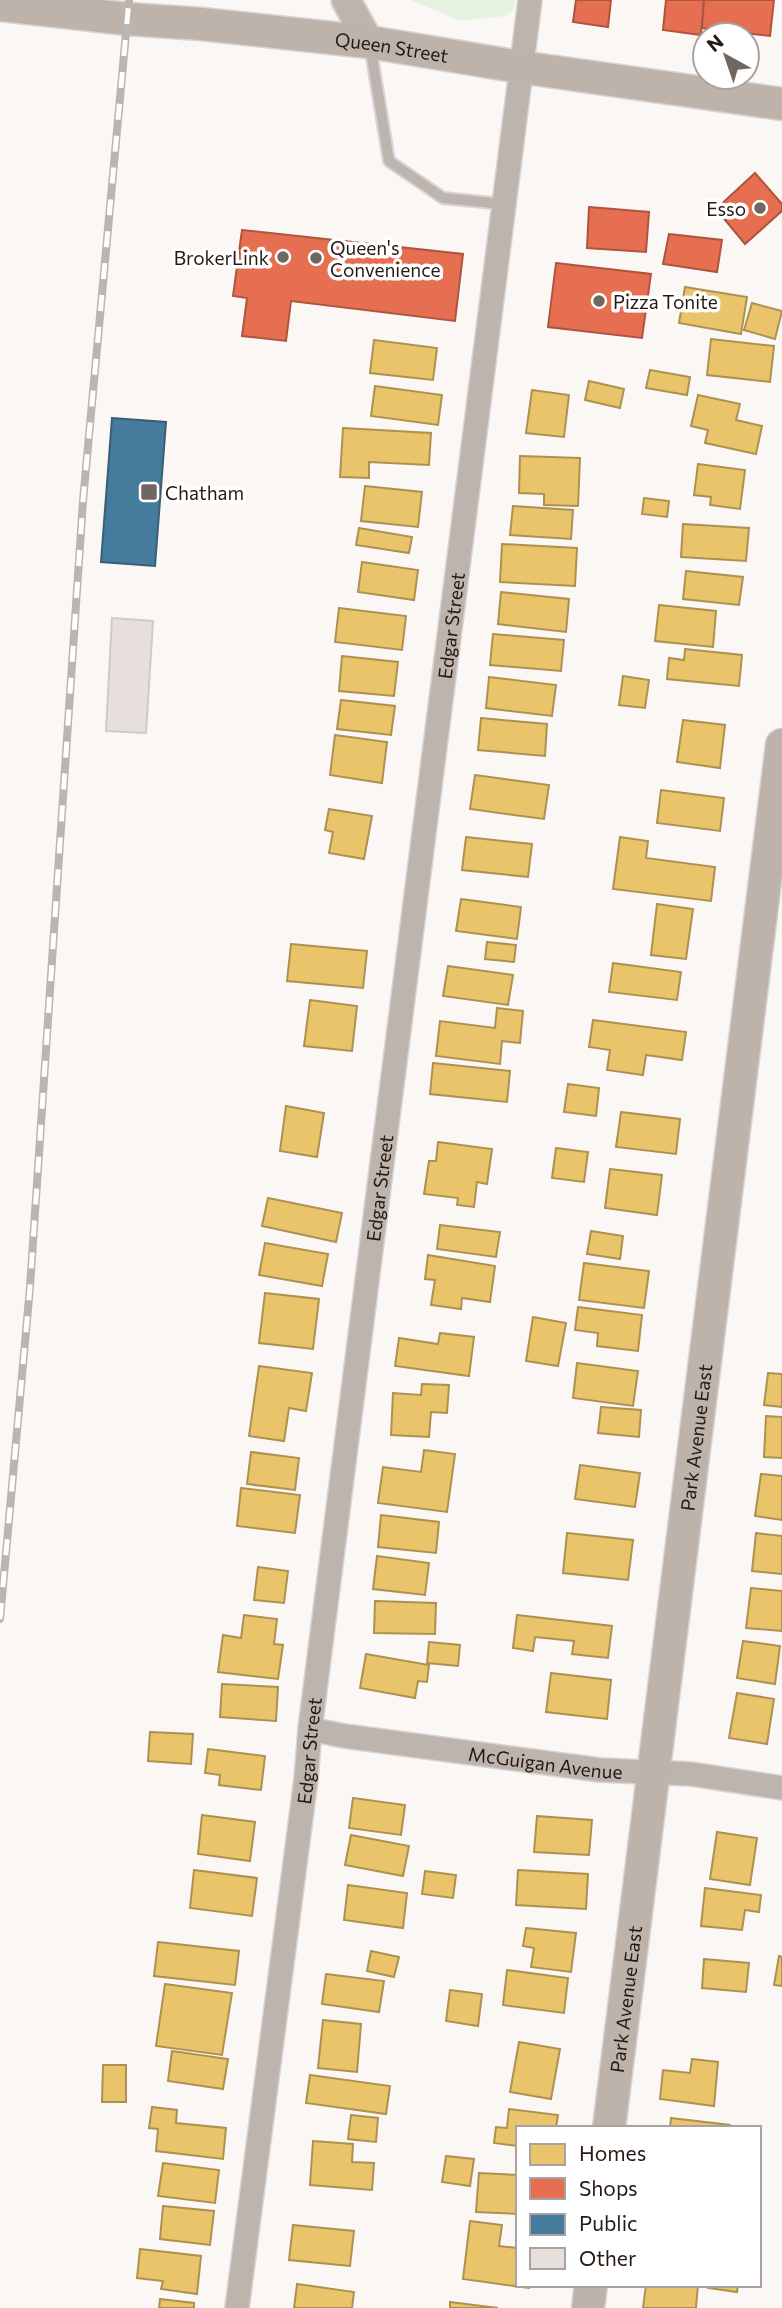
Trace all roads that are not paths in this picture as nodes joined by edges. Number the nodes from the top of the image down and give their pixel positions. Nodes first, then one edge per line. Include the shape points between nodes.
1 (346, 0) edge
2 (530, 0) edge
3 (0, 5) edge
4 (369, 42) junction
5 (520, 68) junction
6 (782, 104) edge
7 (503, 204) junction
8 (782, 745) edge
9 (310, 1729) junction
10 (652, 1774) junction
11 (782, 1788) edge
12 (609, 2126) edge
13 (591, 2287) edge
14 (237, 2308) edge
15 (588, 2308) edge

1 - 4 street
2 - 5 street, Edgar Street
3 - 4 main road, Queen Street
4 - 5 main road, Queen Street
4 - 7 lane via 389,161 443,198
5 - 6 main road, Queen Street
5 - 7 street, Edgar Street
7 - 9 street, Edgar Street
8 - 10 main road, Park Avenue East
9 - 10 street, McGuigan Avenue
9 - 14 street, Edgar Street
10 - 11 street, McGuigan Avenue via 691,1774
10 - 12 main road, Park Avenue East
13 - 15 main road

